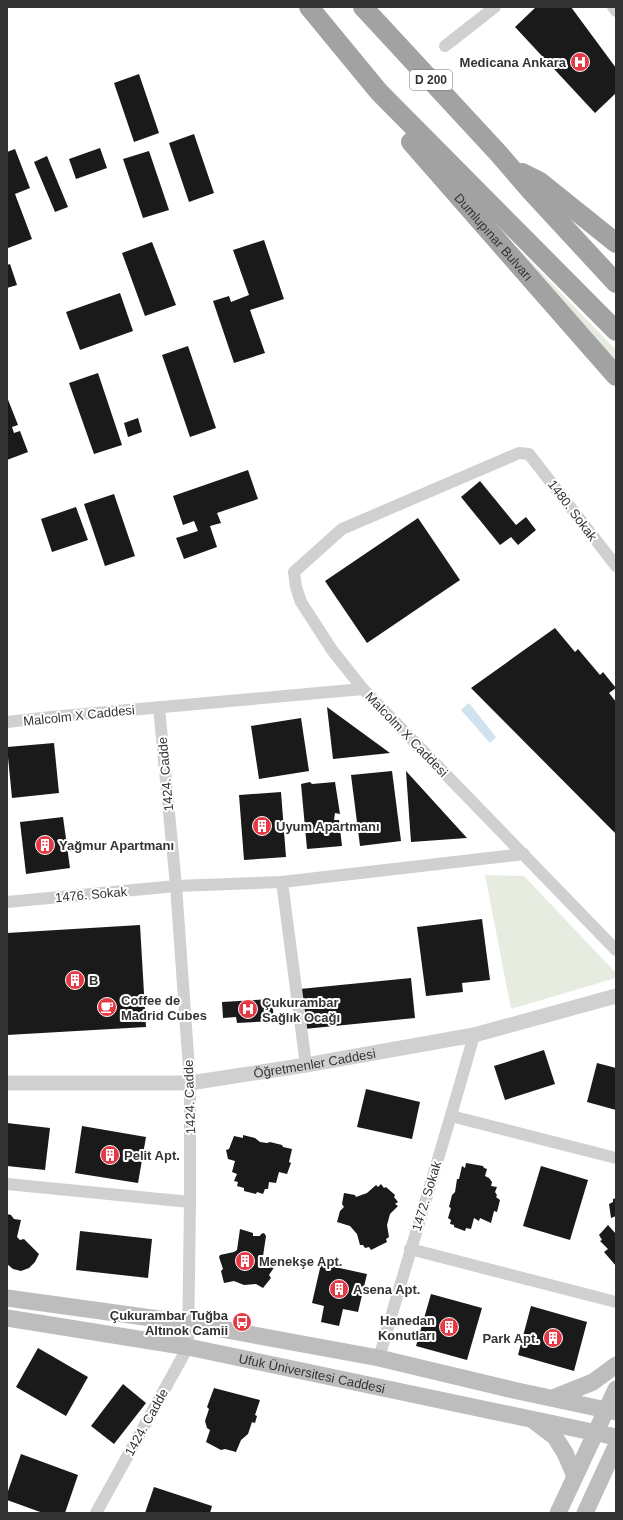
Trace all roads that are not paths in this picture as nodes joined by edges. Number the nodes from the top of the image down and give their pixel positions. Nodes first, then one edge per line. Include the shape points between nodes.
1 (309, 7) edge
2 (363, 7) edge
3 (495, 7) edge
4 (613, 7) edge
5 (616, 11) edge
6 (444, 46) dead end
7 (379, 92) junction
8 (505, 160) junction
9 (616, 243) edge
10 (616, 283) edge
11 (616, 331) edge
12 (616, 376) edge
13 (616, 566) edge
14 (363, 689) junction
15 (159, 707) junction
16 (7, 722) edge
17 (524, 854) junction
18 (282, 882) junction
19 (176, 886) junction
20 (7, 902) edge
21 (616, 950) edge
22 (616, 996) edge
23 (474, 1035) junction
24 (306, 1065) junction
25 (7, 1083) edge
26 (190, 1083) junction
27 (451, 1116) junction
28 (616, 1158) edge
29 (7, 1184) edge
30 (190, 1202) junction
31 (410, 1249) junction
32 (7, 1298) edge
33 (616, 1302) edge
34 (7, 1318) edge
35 (188, 1323) junction
36 (188, 1347) junction
37 (379, 1358) junction
38 (616, 1364) edge
39 (616, 1389) edge
40 (553, 1398) junction
41 (611, 1411) edge
42 (530, 1418) junction
43 (596, 1432) junction
44 (616, 1437) edge
45 (616, 1446) edge
46 (575, 1476) junction
47 (616, 1476) edge
48 (596, 1490) junction
49 (96, 1513) edge
50 (558, 1513) edge
51 (585, 1513) edge

1 - 7 highway, Dumlupınar Bulvarı
2 - 8 highway, D 200
3 - 6 street
4 - 5 street
7 - 11 highway, Dumlupınar Bulvarı
7 - 12 highway, Dumlupınar Bulvarı via 397,126
8 - 9 highway via 540,182
8 - 10 highway
13 - 14 street, 1480. Sokak via 529,454 520,453 342,529 294,572 302,602 332,650
14 - 15 street, Malcolm X Caddesi
14 - 17 street, Malcolm X Caddesi
15 - 16 street, Malcolm X Caddesi
15 - 19 street, 1424. Cadde
17 - 18 street, 1476. Sokak
17 - 21 street, Malcolm X Caddesi
18 - 19 street, 1476. Sokak
18 - 24 street
19 - 20 street, 1476. Sokak
19 - 26 street, 1424. Cadde
22 - 23 street, Öğretmenler Caddesi
23 - 24 street, Öğretmenler Caddesi
23 - 27 street, 1472. Sokak
24 - 26 street, Öğretmenler Caddesi
25 - 26 street, Öğretmenler Caddesi
26 - 30 street, 1424. Cadde
27 - 28 street
27 - 31 street, 1472. Sokak
29 - 30 street
30 - 35 street, 1424. Cadde
31 - 33 street
31 - 37 street, 1472. Sokak
32 - 35 main road, Ufuk Üniversitesi Caddesi
34 - 36 main road, Ufuk Üniversitesi Caddesi
35 - 36 street, 1424. Cadde
35 - 37 main road, Ufuk Üniversitesi Caddesi
36 - 42 main road, Ufuk Üniversitesi Caddesi
36 - 49 street, 1424. Cadde
37 - 40 main road, Ufuk Üniversitesi Caddesi
38 - 40 main road via 593,1382
39 - 41 main road
40 - 41 main road, Ufuk Üniversitesi Caddesi
41 - 43 main road
42 - 43 main road, Ufuk Üniversitesi Caddesi
42 - 46 main road via 555,1437
43 - 44 main road, Ufuk Üniversitesi Caddesi
43 - 46 main road
45 - 48 main road
46 - 50 main road
47 - 48 main road
48 - 51 main road

